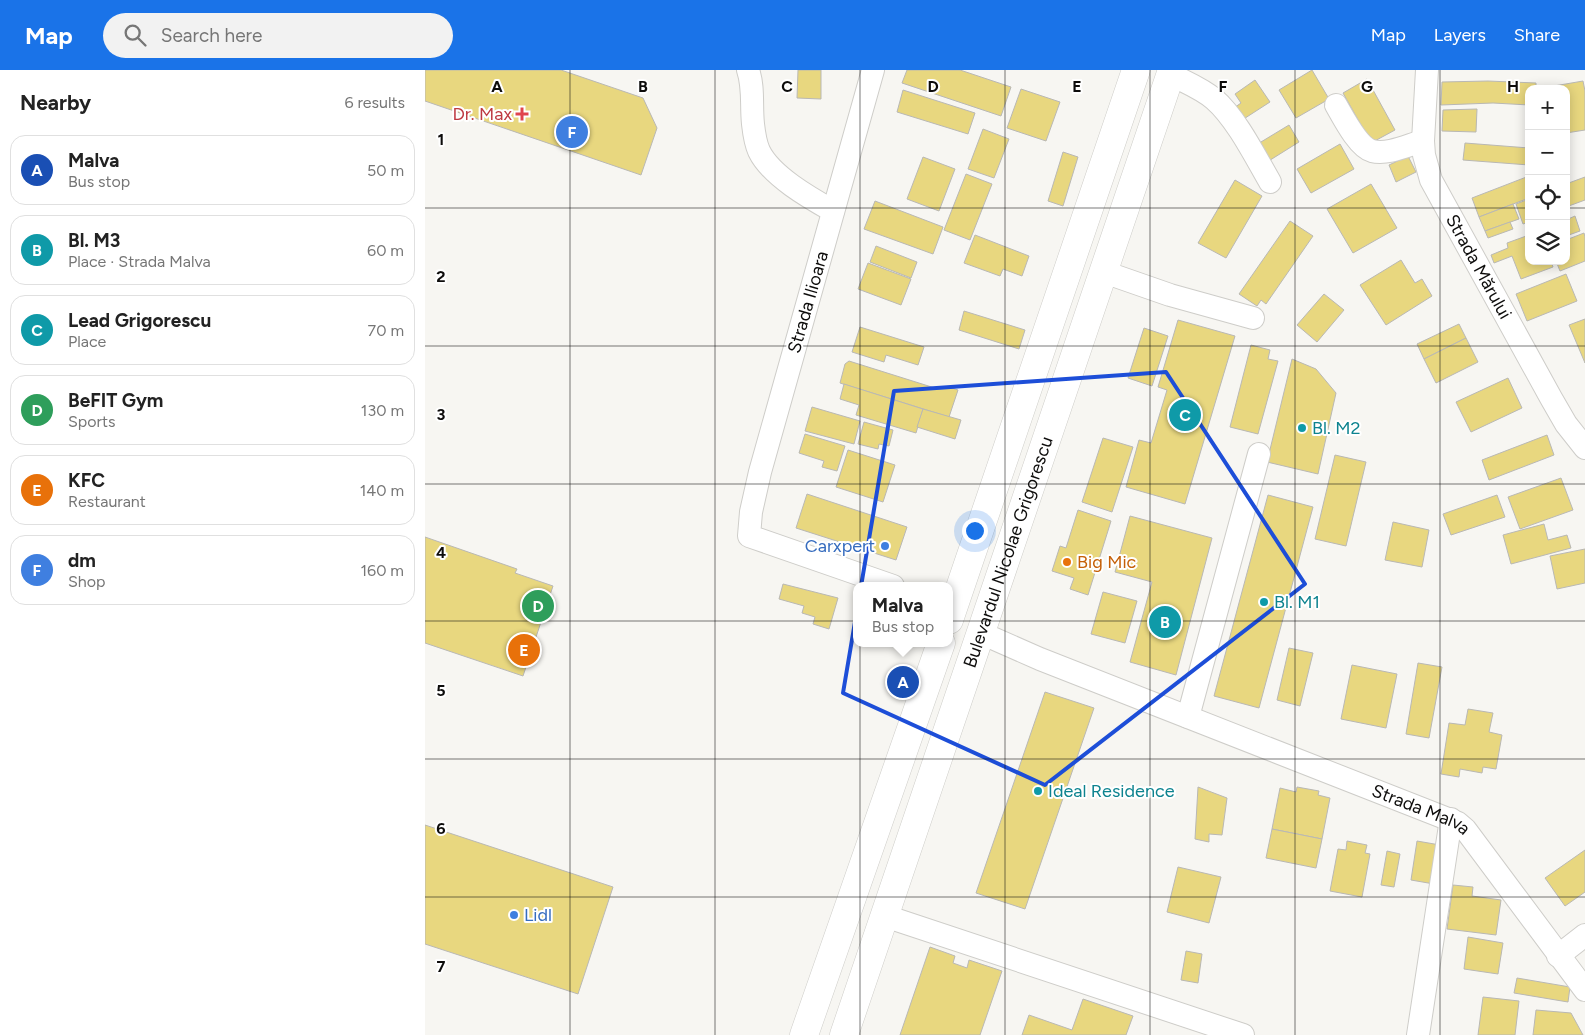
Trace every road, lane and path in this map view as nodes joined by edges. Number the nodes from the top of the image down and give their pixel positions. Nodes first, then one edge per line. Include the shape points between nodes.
1 (748, 70) edge
2 (873, 70) edge
3 (1136, 70) edge
4 (1427, 70) edge
5 (1171, 72) edge
6 (1336, 105) dead end
7 (1423, 141) junction
8 (1270, 182) dead end
9 (833, 211) junction
10 (1104, 272) junction
11 (1253, 318) dead end
12 (1585, 448) edge
13 (1259, 454) dead end
14 (881, 582) edge
15 (953, 605) edge
16 (953, 612) edge
17 (981, 633) junction
18 (940, 647) edge
19 (1188, 717) junction
20 (1451, 820) junction
21 (885, 916) junction
22 (1585, 935) edge
23 (1558, 956) junction
24 (1585, 990) edge
25 (804, 1035) edge
26 (844, 1035) edge
27 (1243, 1035) edge
28 (1418, 1035) edge

1 - 9 street via 754,134 764,160 790,183
2 - 9 street, Strada Ilioara
3 - 15 main road, Bulevardul Nicolae Grigorescu
4 - 7 street, Strada Mărului
5 - 8 street via 1213,99 1225,111
5 - 10 main road, Bulevardul Nicolae Grigorescu
6 - 7 street via 1362,145 1371,151 1390,150
7 - 12 street, Strada Mărului via 1431,180 1551,398
9 - 14 street, Strada Ilioara via 755,490 749,536
10 - 11 street via 1170,295
10 - 17 main road, Bulevardul Nicolae Grigorescu
13 - 19 street
16 - 17 main road
17 - 19 street, Strada Malva
17 - 21 main road, Bulevardul Nicolae Grigorescu
18 - 25 main road, Bulevardul Nicolae Grigorescu
19 - 20 street, Strada Malva
20 - 23 street, Strada Malva via 1465,829
20 - 28 street
21 - 26 main road, Bulevardul Nicolae Grigorescu
21 - 27 street
22 - 23 street
23 - 24 street, Strada Malva

